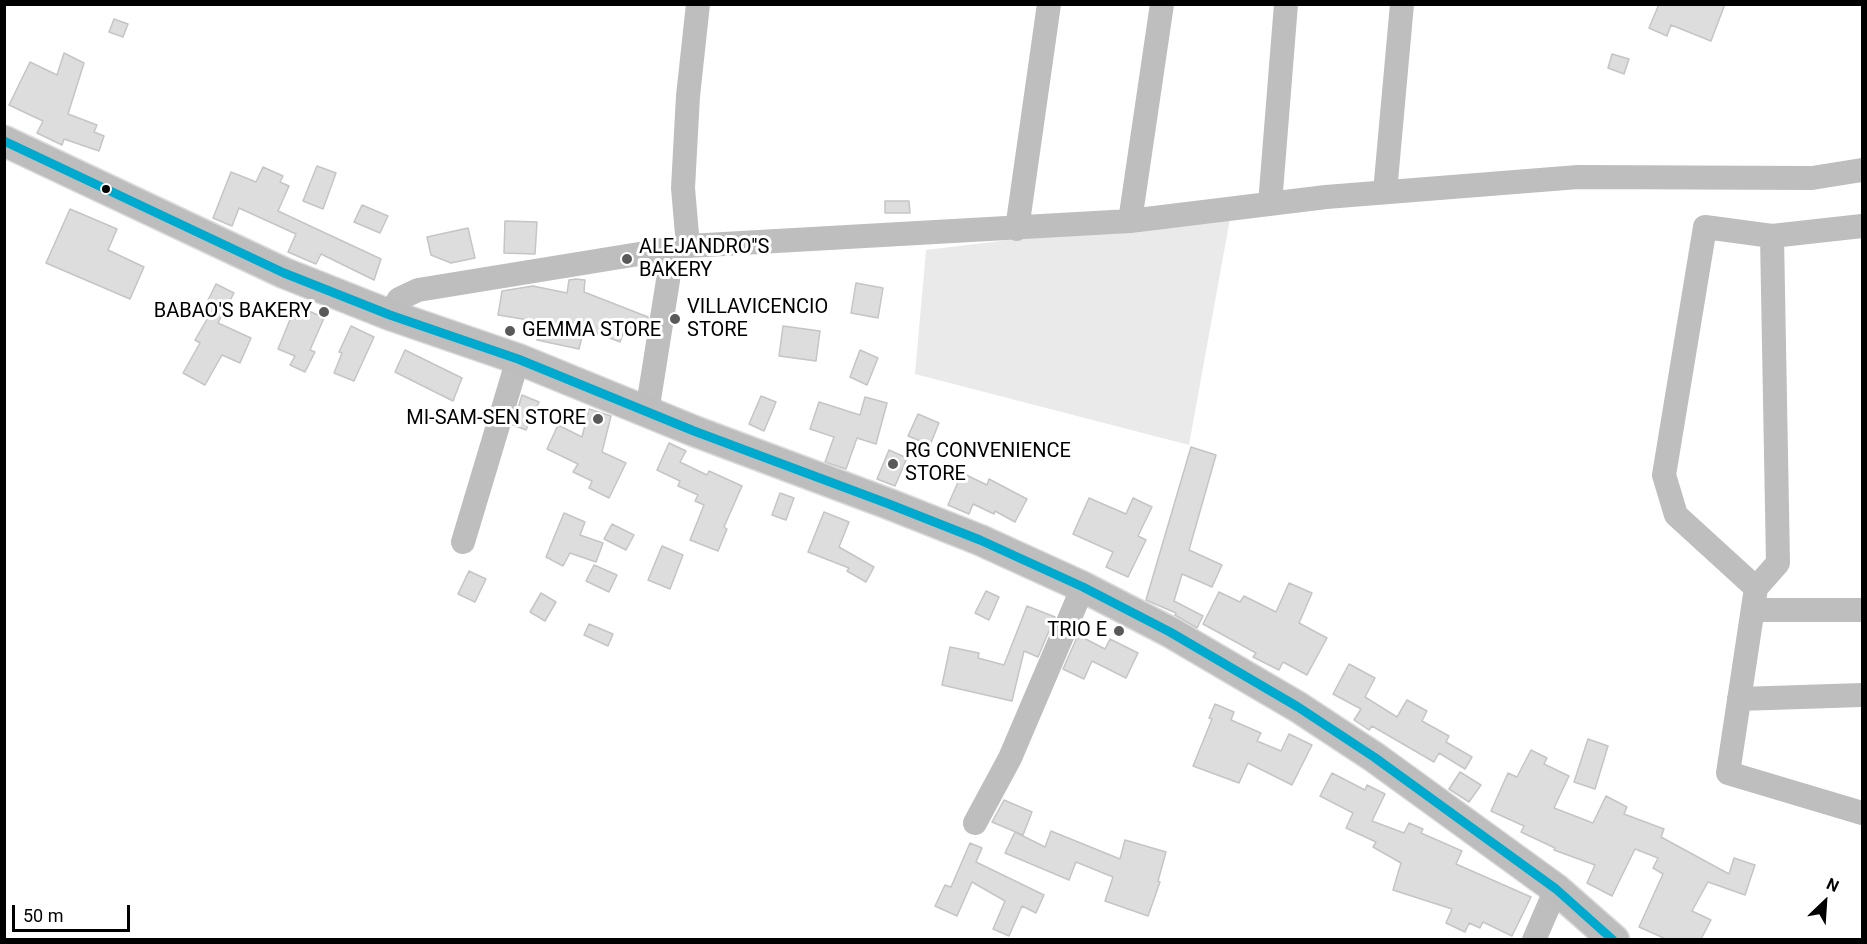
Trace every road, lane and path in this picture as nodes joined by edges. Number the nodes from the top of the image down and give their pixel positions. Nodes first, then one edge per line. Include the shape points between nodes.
1 (699, 4) edge
2 (1048, 4) edge
3 (1162, 4) edge
4 (1286, 4) edge
5 (1402, 4) edge
6 (8, 142) edge
7 (1863, 170) edge
8 (1385, 192) junction
9 (1270, 204) junction
10 (1130, 221) junction
11 (1863, 226) edge
12 (1017, 228) junction
13 (1772, 236) junction
14 (680, 248) junction
15 (390, 315) junction
16 (518, 359) junction
17 (647, 412) junction
18 (463, 542) dead end
19 (1083, 587) junction
20 (1754, 599) junction
21 (1863, 610) edge
22 (1863, 695) edge
23 (1739, 699) junction
24 (1863, 813) edge
25 (975, 822) dead end
26 (1556, 890) junction
27 (1534, 939) edge
28 (1614, 939) edge

1 - 14 street via 688,96
2 - 12 street
3 - 10 street
4 - 9 street
5 - 8 street
6 - 15 main road via 284,273
7 - 8 street via 1812,177 1578,177
8 - 9 street
9 - 10 street
10 - 12 street
11 - 13 street
12 - 14 street
13 - 20 street via 1778,563
13 - 20 street via 1705,227 1664,475 1676,515
14 - 15 street via 418,290 399,299
14 - 17 street
15 - 16 main road
16 - 17 main road
16 - 18 street
17 - 19 main road via 910,512
19 - 25 street via 1010,758
19 - 26 main road via 1298,706
20 - 21 street
20 - 23 street
22 - 23 street
23 - 24 street via 1728,773
26 - 27 street
26 - 28 main road

